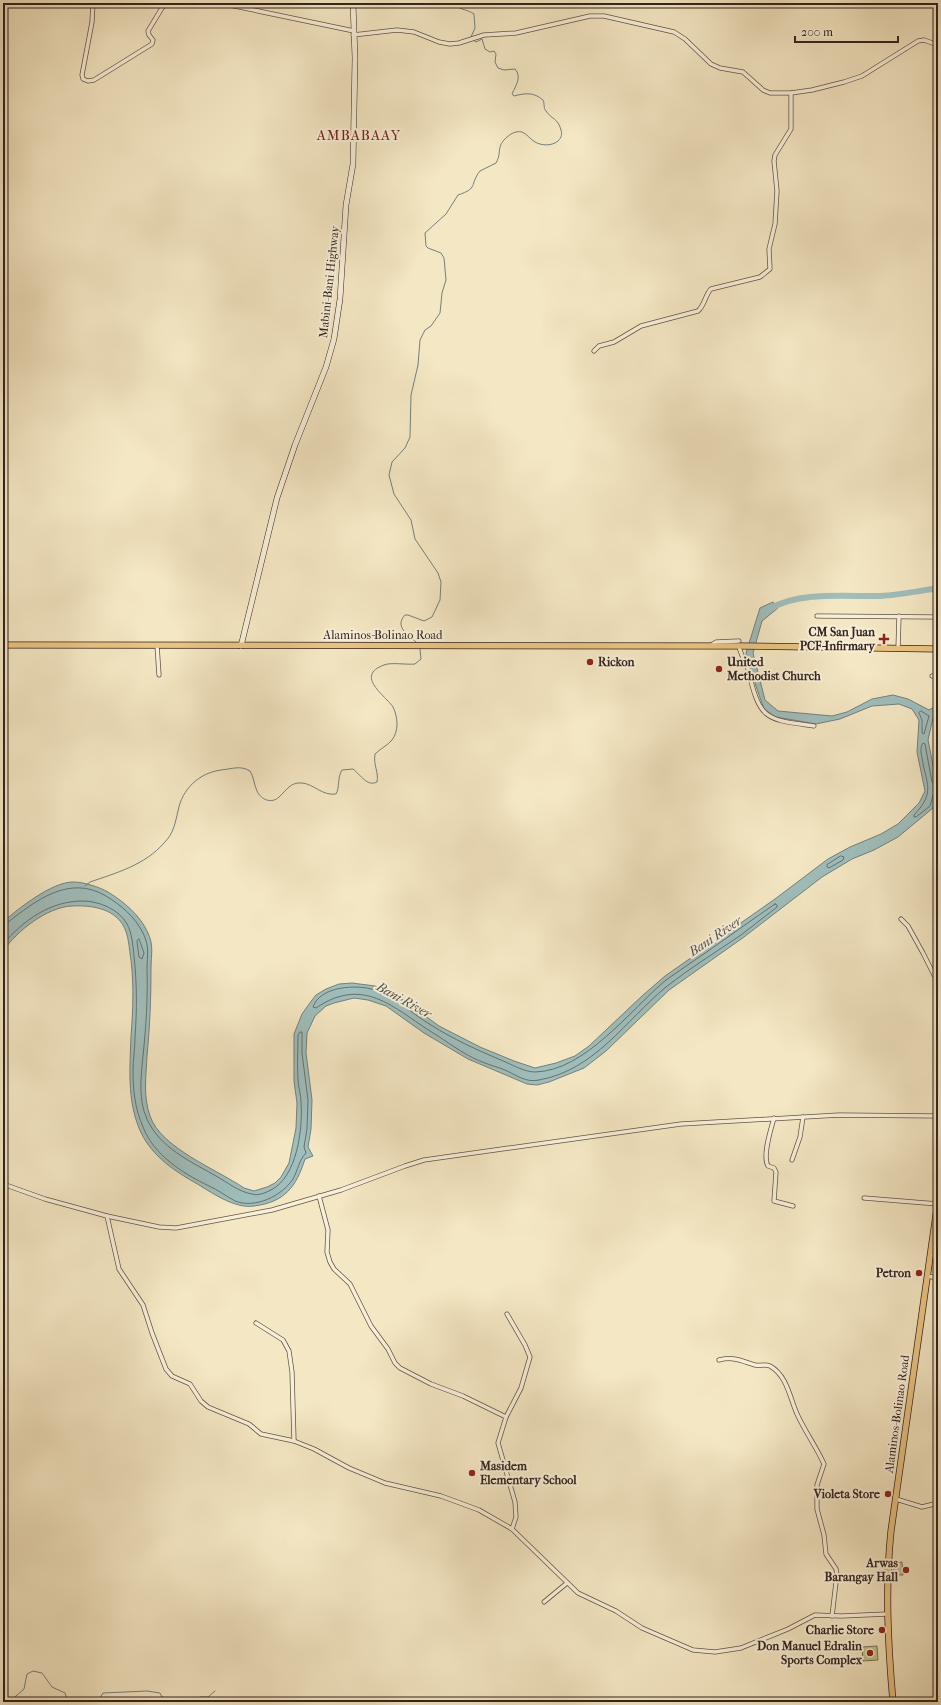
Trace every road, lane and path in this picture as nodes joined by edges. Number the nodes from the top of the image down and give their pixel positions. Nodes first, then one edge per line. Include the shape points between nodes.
1 (93, 3) edge
2 (165, 3) edge
3 (220, 3) edge
4 (353, 3) edge
5 (354, 33) junction
6 (938, 45) edge
7 (791, 93) junction
8 (594, 351) dead end
9 (818, 616) dead end
10 (899, 616) junction
11 (938, 617) edge
12 (3, 645) edge
13 (740, 645) junction
14 (157, 646) junction
15 (241, 646) junction
16 (898, 649) junction
17 (938, 649) edge
18 (159, 676) dead end
19 (932, 676) dead end
20 (938, 676) edge
21 (814, 726) dead end
22 (902, 919) dead end
23 (938, 977) edge
24 (938, 1116) edge
25 (803, 1117) junction
26 (774, 1118) junction
27 (792, 1160) dead end
28 (3, 1184) edge
29 (319, 1196) junction
30 (864, 1198) dead end
31 (938, 1201) edge
32 (938, 1204) edge
33 (793, 1206) dead end
34 (108, 1216) junction
35 (927, 1276) junction
36 (938, 1278) edge
37 (507, 1314) dead end
38 (256, 1323) dead end
39 (719, 1360) dead end
40 (506, 1417) junction
41 (294, 1441) junction
42 (896, 1499) junction
43 (938, 1503) edge
44 (512, 1530) junction
45 (567, 1583) junction
46 (544, 1602) dead end
47 (886, 1614) junction
48 (832, 1616) junction
49 (893, 1702) edge

1 - 2 street via 82,75 83,79 88,81 94,80 152,44 153,40 148,32
3 - 5 street
4 - 5 main road, Mabini-Bani Highway
5 - 7 street via 397,30 414,32 450,44 466,42 484,35 516,33 590,16 604,16 669,30 685,39 716,67 743,72 770,93
5 - 15 main road, Mabini-Bani Highway via 353,164 346,205 340,299 334,339 277,498
6 - 7 street via 924,40 918,41 862,76
7 - 8 street via 791,129 774,161 777,191 775,224 769,249 769,271 760,277 712,289 698,311 641,326 614,342 599,346
9 - 10 street
10 - 11 street
10 - 16 street
12 - 14 main road, Alaminos-Bolinao Road
13 - 15 main road, Alaminos-Bolinao Road
13 - 16 main road, Alaminos-Bolinao Road
13 - 21 street via 756,698 763,712 777,720
14 - 15 main road, Alaminos-Bolinao Road
14 - 18 street
16 - 17 main road, Alaminos-Bolinao Road
19 - 20 street
22 - 23 street via 924,953 934,975
24 - 25 street
25 - 26 street
25 - 27 street via 800,1137
26 - 29 street via 654,1127 424,1160
26 - 33 street via 766,1160 768,1166 776,1172 774,1201
28 - 34 street via 45,1199
29 - 34 street via 272,1210 176,1228
29 - 40 street via 328,1230 331,1266 350,1284 371,1326 395,1363 431,1384
30 - 32 street
31 - 32 main road, Alaminos-Bolinao Road
32 - 35 main road, Alaminos-Bolinao Road
34 - 41 street via 119,1269 143,1305 169,1373 190,1384 208,1407 248,1424 261,1434
35 - 36 street
35 - 42 main road, Alaminos-Bolinao Road
37 - 40 street via 530,1357 520,1391
38 - 41 street via 283,1340 289,1351
39 - 48 street via 732,1358 772,1368 784,1381 798,1415 821,1456 824,1464 816,1485 817,1509 826,1554 837,1574
40 - 44 street via 498,1443 515,1502 516,1517
41 - 44 street via 385,1483 441,1496 478,1510
42 - 43 street via 922,1507
42 - 47 main road, Alaminos-Bolinao Road via 887,1568
44 - 45 street
45 - 46 street
45 - 48 street via 578,1594 616,1611 642,1628 672,1642 704,1652 741,1648 815,1615
47 - 48 street
47 - 49 main road, Alaminos-Bolinao Road

